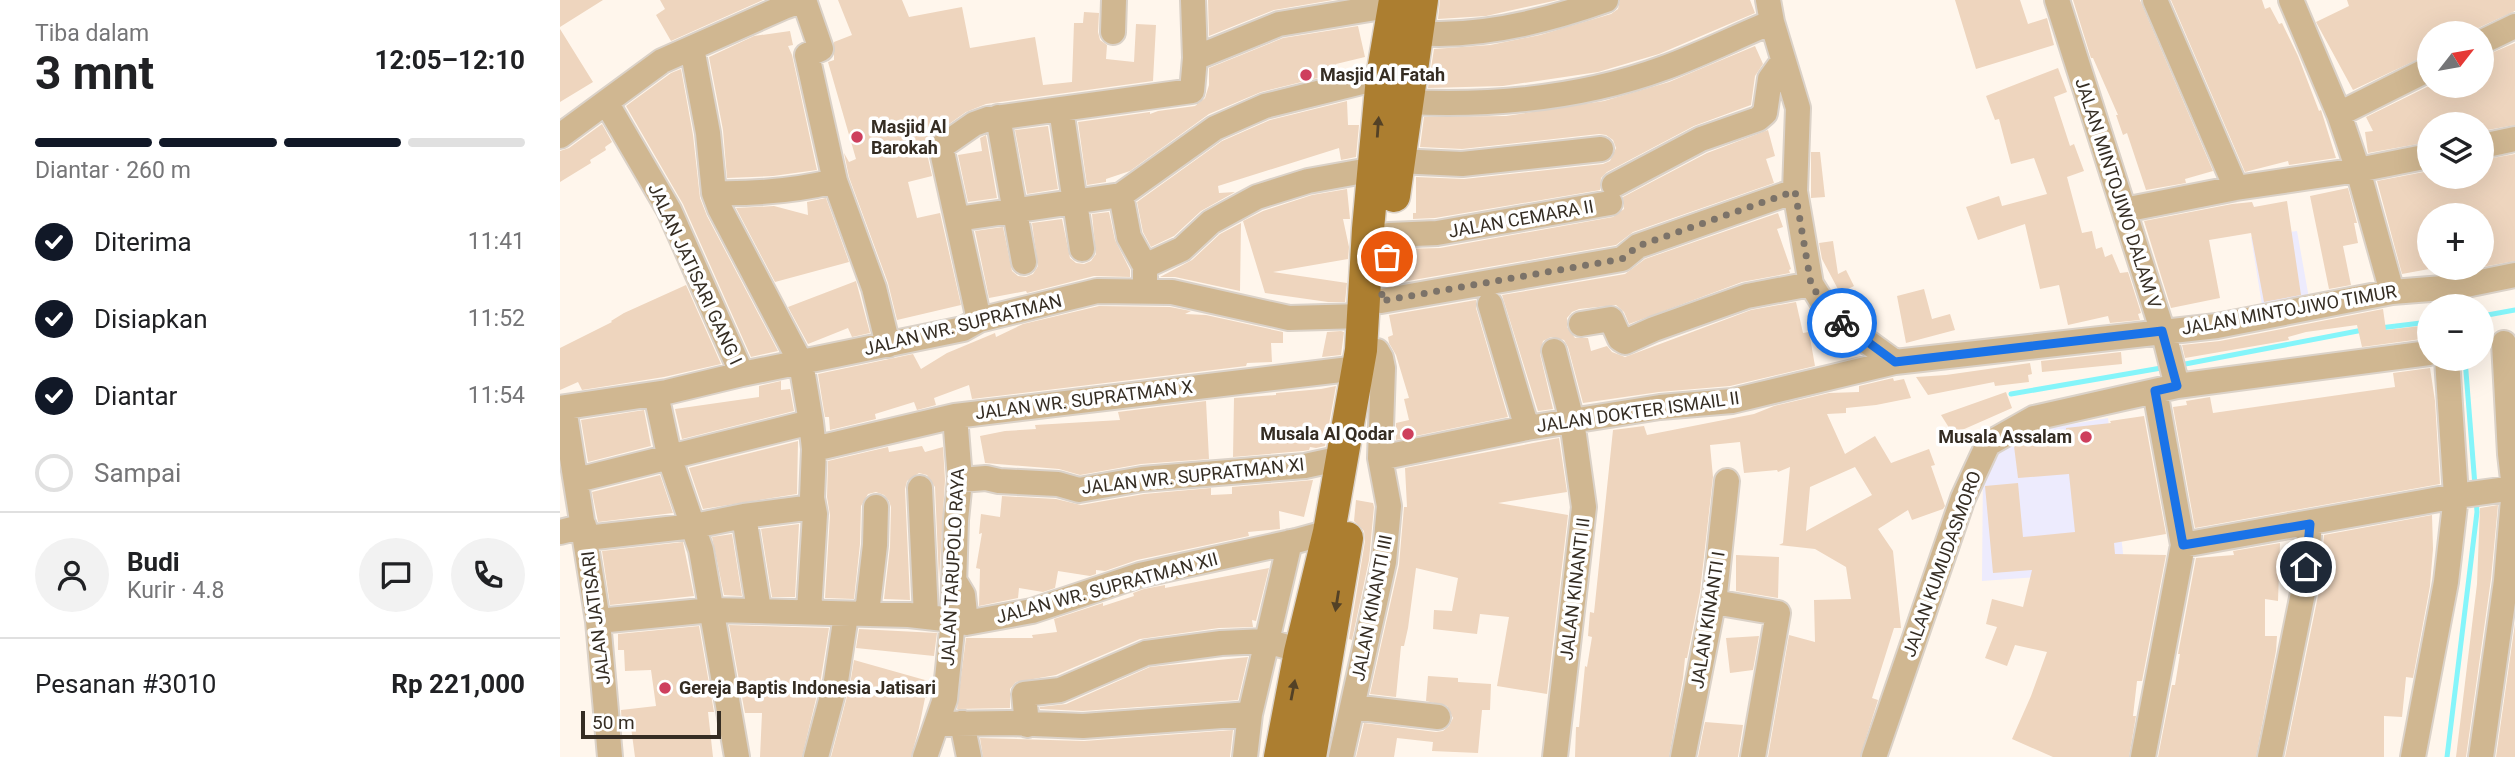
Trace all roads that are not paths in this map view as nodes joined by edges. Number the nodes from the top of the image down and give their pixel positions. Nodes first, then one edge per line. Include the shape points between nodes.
1 (1114, 0) edge
2 (1194, 0) edge
3 (1606, 0) edge
4 (2057, 0) edge
5 (2155, 0) edge
6 (2291, 0) edge
7 (793, 2) edge
8 (1404, 2) edge
9 (1770, 11) edge
10 (2515, 26) edge
11 (1113, 32) dead end
12 (1417, 33) junction
13 (2494, 37) edge
14 (692, 48) junction
15 (1195, 58) junction
16 (1783, 61) junction
17 (2417, 75) edge
18 (1382, 77) junction
19 (606, 102) junction
20 (1406, 102) junction
21 (1061, 109) junction
22 (2339, 114) junction
23 (993, 118) junction
24 (560, 136) edge
25 (2515, 139) edge
26 (2494, 143) edge
27 (1601, 149) dead end
28 (2417, 158) edge
29 (1386, 165) junction
30 (2358, 170) junction
31 (835, 181) junction
32 (2236, 188) junction
33 (1795, 191) junction
34 (714, 193) junction
35 (1121, 195) junction
36 (1075, 201) junction
37 (1014, 209) junction
38 (2124, 210) junction
39 (957, 219) junction
40 (1389, 235) junction
41 (1083, 249) dead end
42 (1024, 262) dead end
43 (1145, 265) junction
44 (2515, 275) edge
45 (1811, 284) junction
46 (1145, 292) junction
47 (2392, 292) junction
48 (1490, 304) dead end
49 (1372, 308) junction
50 (979, 320) junction
51 (1581, 324) dead end
52 (2500, 343) edge
53 (888, 345) junction
54 (1554, 351) dead end
55 (2417, 354) edge
56 (1367, 360) junction
57 (1895, 362) junction
58 (801, 363) junction
59 (2167, 366) junction
60 (2448, 371) edge
61 (742, 374) junction
62 (656, 394) junction
63 (562, 408) edge
64 (955, 416) junction
65 (1573, 421) junction
66 (811, 422) junction
67 (1528, 428) junction
68 (814, 449) junction
69 (1342, 458) junction
70 (1380, 458) junction
71 (670, 459) junction
72 (577, 480) junction
73 (960, 480) junction
74 (1727, 481) dead end
75 (920, 488) dead end
76 (2511, 489) edge
77 (2461, 495) junction
78 (813, 507) junction
79 (876, 507) dead end
80 (744, 516) junction
81 (2310, 524) junction
82 (694, 526) junction
83 (560, 532) edge
84 (585, 532) junction
85 (1329, 532) junction
86 (1290, 542) junction
87 (2183, 545) junction
88 (1714, 602) junction
89 (712, 610) junction
90 (759, 610) junction
91 (809, 611) junction
92 (857, 614) junction
93 (926, 617) junction
94 (598, 621) junction
95 (959, 621) junction
96 (1266, 641) junction
97 (1314, 655) junction
98 (1352, 707) junction
99 (1250, 714) junction
100 (1438, 717) dead end
101 (937, 723) junction
102 (962, 723) junction
103 (1027, 725) junction
104 (610, 757) edge
105 (737, 757) edge
106 (816, 757) edge
107 (925, 757) edge
108 (969, 757) edge
109 (1245, 757) edge
110 (1280, 757) edge
111 (1310, 757) edge
112 (1341, 757) edge
113 (1555, 757) edge
114 (1683, 757) edge
115 (1754, 757) edge
116 (1874, 757) edge
117 (2143, 757) edge
118 (2270, 757) edge
119 (2413, 757) edge
120 (2482, 757) edge

1 - 11 street
2 - 15 street
3 - 12 street via 1494,29
4 - 38 street, JALAN MINTOJIWO DALAM V
5 - 32 street
6 - 22 street
7 - 14 street
7 - 31 street via 821,49 807,55
8 - 12 main road
8 - 15 street via 1279,24
8 - 18 main road
9 - 16 street
9 - 20 street via 1664,68 1604,87 1501,102
10 - 13 street
12 - 20 main road
14 - 19 street via 662,61
14 - 34 street
15 - 21 street via 1192,91
16 - 33 street via 1798,108
16 - 40 street, JALAN CEMARA II via 1770,79 1765,113 1758,119 1701,139 1612,194 1437,233
17 - 22 street
29 -> 18 main road
18 - 35 street via 1265,106 1215,128
19 - 24 street
19 - 61 street, JALAN JATISARI GANG I via 669,210
20 - 29 main road
21 - 23 street
21 - 36 street
22 - 30 street
23 - 37 street
23 - 39 street via 974,124 940,150
25 - 26 street
27 - 29 street via 1462,164
28 - 30 street
29 - 40 main road
29 - 43 street via 1257,197 1211,222 1182,249
29 - 49 main road via 1368,229
30 - 32 street
30 - 47 street
31 - 34 street via 760,194
31 - 53 street via 874,288
32 - 38 street
33 - 45 street
33 - 49 street, JALAN WR. SUPRATMAN via 1638,246 1622,259
34 - 58 street
35 - 36 street
35 - 43 street via 1129,237
36 - 37 street
36 - 41 street
37 - 39 street
37 - 42 street
38 - 59 street, JALAN MINTOJIWO DALAM V
39 - 50 street
40 - 49 main road
43 - 46 street
44 - 47 street, JALAN MINTOJIWO TIMUR via 2456,287
45 - 51 street via 1747,296 1625,342 1611,319
45 - 57 street via 1840,322
46 - 49 street, JALAN WR. SUPRATMAN via 1172,292 1289,318
46 - 50 street, JALAN WR. SUPRATMAN via 1097,291
47 - 59 street, JALAN MINTOJIWO TIMUR via 2217,326
48 - 67 street
49 - 56 main road via 1361,350
50 - 53 street, JALAN WR. SUPRATMAN via 962,329
52 - 76 street
53 - 58 street, JALAN WR. SUPRATMAN
54 - 65 street, JALAN KINANTI II
55 - 59 street, JALAN KUMUDASMORO
56 - 64 street, JALAN WR. SUPRATMAN X
56 - 69 main road
56 - 70 street, JALAN KINANTI III via 1381,358 1383,368
56 -> 97 main road via 1368,426
57 - 59 street, JALAN MINTOJIWO TIMUR
57 - 65 street, JALAN DOKTER ISMAIL II via 1732,401
58 - 61 street, JALAN WR. SUPRATMAN
58 - 66 street
59 - 87 street, JALAN MINTOJIWO DALAM V
59 - 116 street, JALAN KUMUDASMORO via 2034,418 1988,444 1963,498
60 - 77 street
61 - 62 street, JALAN WR. SUPRATMAN
62 - 63 street, JALAN WR. SUPRATMAN
62 - 71 street
63 - 72 street, JALAN JATISARI
64 - 68 street, JALAN WR. SUPRATMAN X
64 - 73 street, JALAN TARUPOLO RAYA
65 - 67 street, JALAN DOKTER ISMAIL II
65 - 113 street, JALAN KINANTI II via 1584,517
66 - 68 street
66 - 71 street
67 - 70 street, JALAN DOKTER ISMAIL II
68 - 78 street
69 - 73 street, JALAN WR. SUPRATMAN XI via 1079,490 1058,484
69 - 85 main road
70 - 98 street, JALAN KINANTI III via 1389,506 1384,562
71 - 72 street
71 - 82 street
72 - 84 street, JALAN JATISARI
73 - 95 street, JALAN TARUPOLO RAYA via 954,580
74 - 88 street, JALAN KINANTI I
75 - 93 street
76 - 77 street
76 - 120 street via 2506,581
77 - 81 street
77 - 119 street
78 - 80 street
78 - 91 street
79 - 92 street via 875,545
80 - 82 street
80 - 90 street
81 - 87 street
81 - 118 street via 2304,588
82 - 84 street
82 - 89 street
83 - 84 street
84 - 94 street, JALAN JATISARI
85 - 86 street, JALAN WR. SUPRATMAN XII
85 - 97 main road
86 - 95 street, JALAN WR. SUPRATMAN XII via 1140,575 1032,611
86 - 96 street
87 - 117 street
88 - 114 street, JALAN KINANTI I
88 - 115 street via 1778,613
89 - 90 street, JALAN WR. SUPRATMAN XII
89 - 94 street, JALAN WR. SUPRATMAN XII
89 - 105 street
90 - 91 street, JALAN WR. SUPRATMAN XII
91 - 92 street, JALAN WR. SUPRATMAN XII
92 - 93 street, JALAN WR. SUPRATMAN XII
92 - 106 street
93 - 95 street, JALAN WR. SUPRATMAN XII
94 - 104 street, JALAN JATISARI
95 - 101 street, JALAN TARUPOLO RAYA
96 - 97 street
96 - 99 street
96 - 103 street via 1146,653 1059,690 1025,694
110 -> 97 main road
97 - 111 main road
98 - 100 street
98 - 112 street, JALAN KINANTI III
99 - 103 street via 1083,726
99 - 109 street
101 - 102 street
101 - 107 street, JALAN TARUPOLO RAYA
102 - 103 street
102 - 108 street

